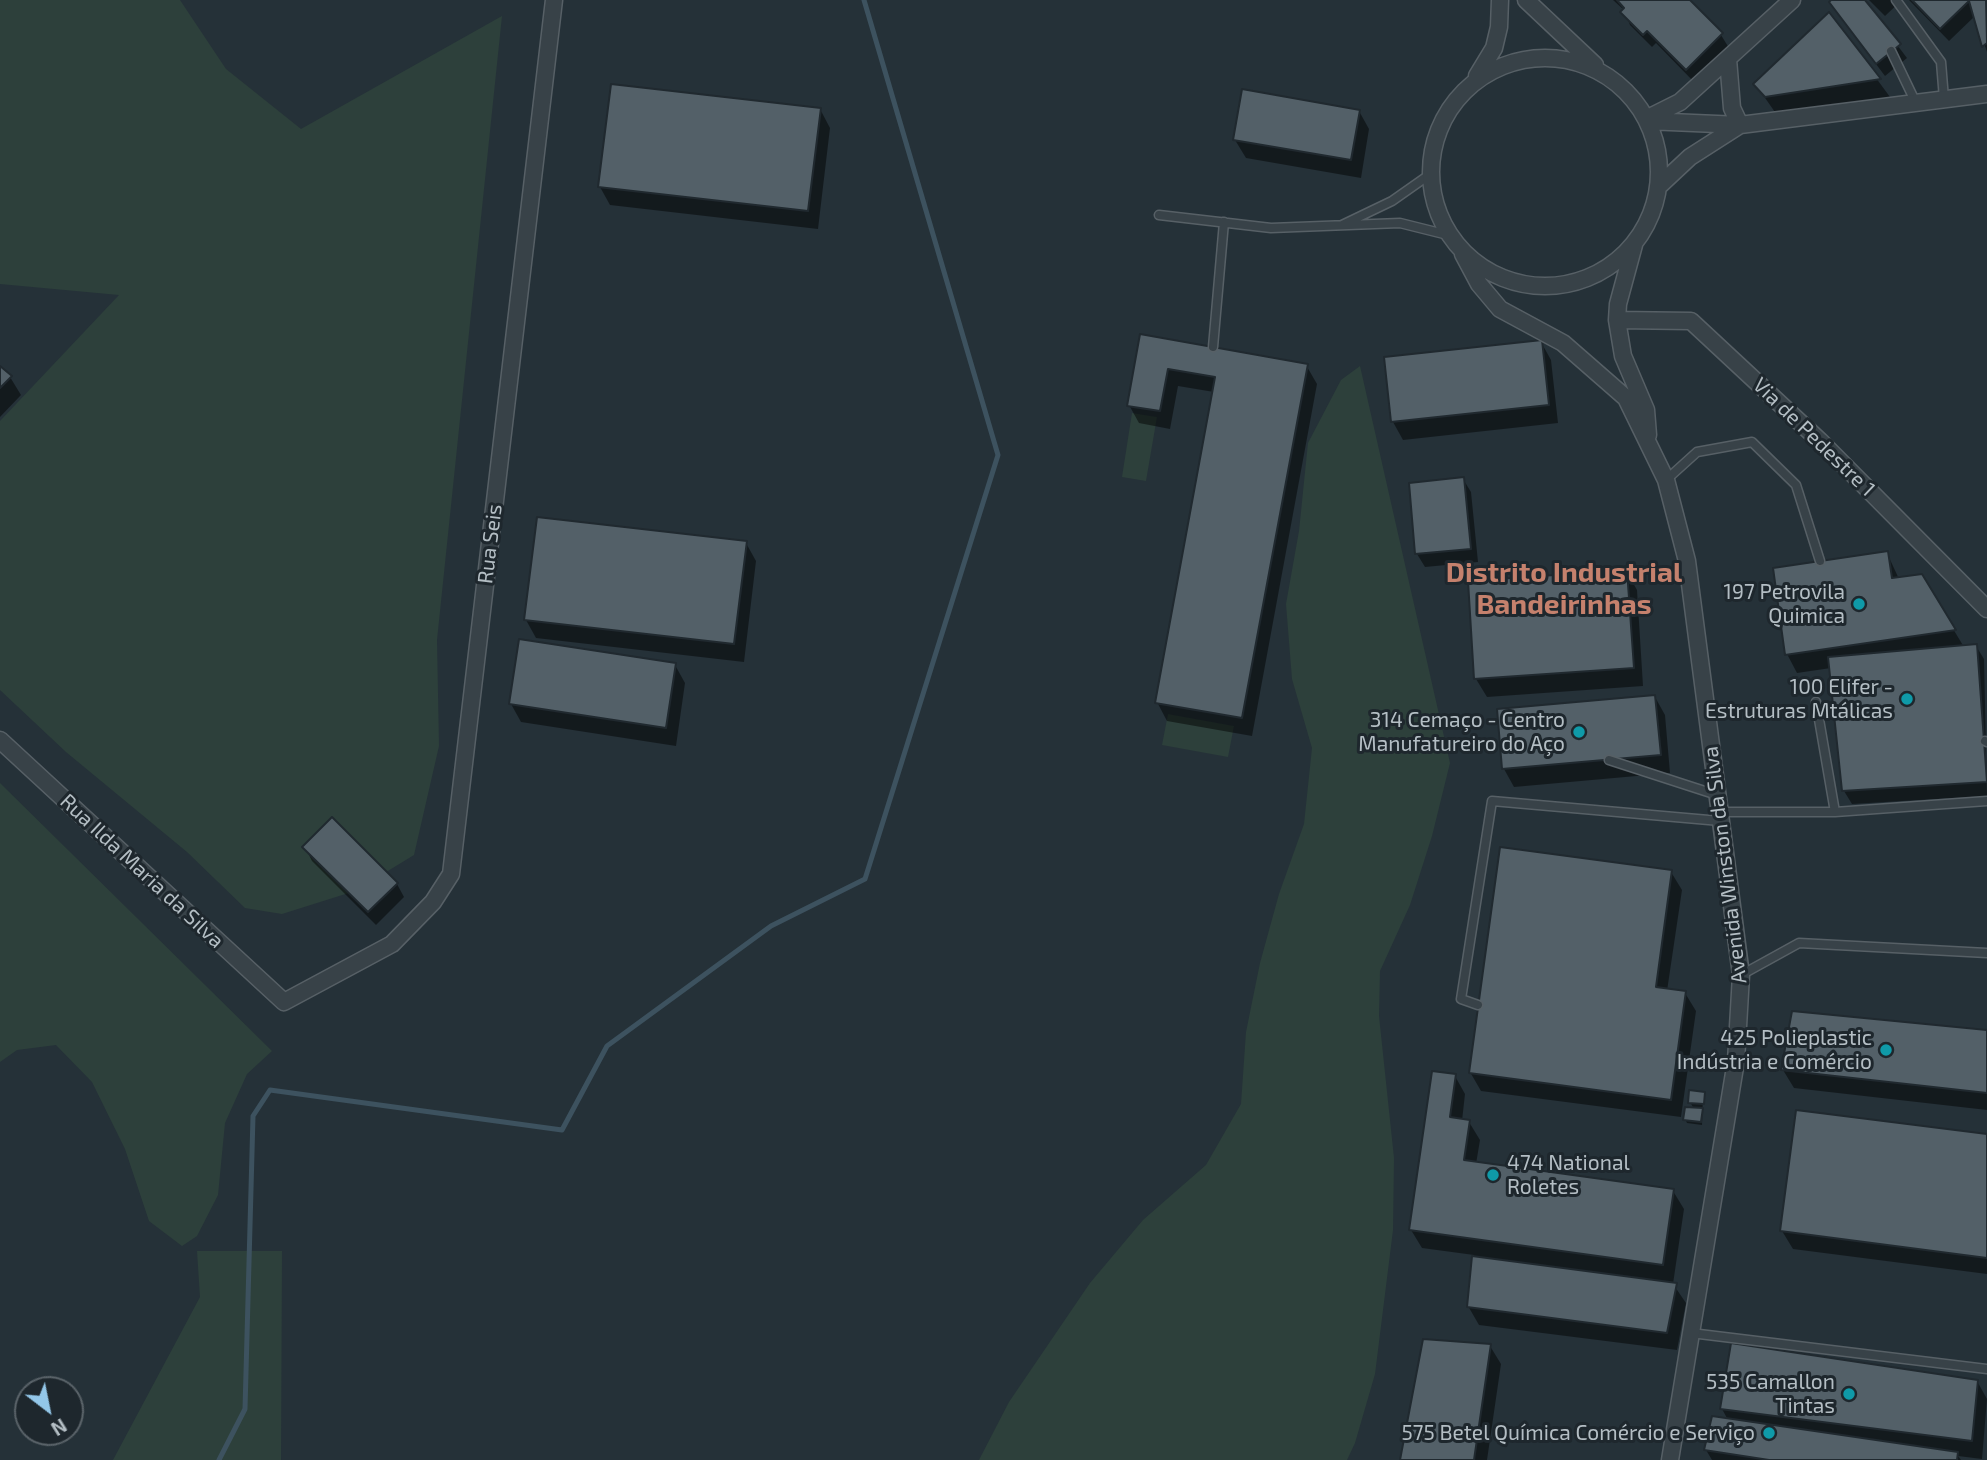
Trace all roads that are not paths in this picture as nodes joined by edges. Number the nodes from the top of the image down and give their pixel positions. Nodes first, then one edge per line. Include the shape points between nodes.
1 (554, 0) edge
2 (1500, 0) edge
3 (1527, 0) edge
4 (1792, 0) edge
5 (1896, 0) edge
6 (1891, 51) dead end
7 (1728, 60) junction
8 (1605, 74) junction
9 (1464, 90) junction
10 (1987, 94) edge
11 (1944, 99) junction
12 (1916, 103) junction
13 (1647, 120) junction
14 (1740, 125) junction
15 (1429, 176) junction
16 (1659, 186) junction
17 (1158, 215) dead end
18 (1224, 222) junction
19 (1339, 227) junction
20 (1448, 235) junction
21 (1635, 243) junction
22 (1463, 254) junction
23 (1617, 320) junction
24 (1213, 347) dead end
25 (1648, 441) junction
26 (1666, 480) junction
27 (1820, 561) dead end
28 (1987, 609) edge
29 (1816, 702) dead end
30 (0, 740) edge
31 (1609, 760) dead end
32 (1717, 794) junction
33 (1987, 801) edge
34 (1835, 812) junction
35 (1719, 817) junction
36 (1987, 953) edge
37 (1741, 975) junction
38 (284, 1002) joint
39 (1478, 1005) dead end
40 (1691, 1332) junction
41 (1987, 1369) edge
42 (1670, 1460) edge

1 - 38 street, Rua Seis via 451,874 423,914 392,944
2 - 9 street via 1494,48
3 - 8 street
4 - 7 street
5 - 11 lane via 1941,62
6 - 12 lane
7 - 13 street via 1680,102
7 - 14 street via 1732,108
8 - 9 street via 1577,62 1547,57 1517,61 1489,72
8 - 13 street via 1629,94
9 - 15 street via 1443,118 1431,151
10 - 11 street
11 - 12 street
12 - 14 street
13 - 14 street
13 - 16 street via 1658,152
14 - 16 street via 1690,157
15 - 19 lane via 1392,201
15 - 20 street
16 - 21 street via 1651,216
17 - 18 lane
18 - 19 lane via 1271,228
18 - 24 lane
19 - 20 lane via 1400,223
20 - 22 street
21 - 22 street via 1606,269 1570,284 1532,286 1495,276
21 - 23 street
22 - 25 street, Avenida Winston da Silva via 1500,309 1563,343 1626,398
23 - 25 street via 1623,356 1647,410
23 - 28 street, Via de Pedestre 1 via 1691,321 1820,441
25 - 26 street, Avenida Winston da Silva
26 - 27 lane via 1697,452 1752,442 1796,485
26 - 32 street, Avenida Winston da Silva via 1687,561
29 - 34 lane
30 - 38 street, Rua Ilda Maria da Silva
31 - 32 lane
32 - 35 street, Avenida Winston da Silva
33 - 34 lane
34 - 35 lane
35 - 37 street, Avenida Winston da Silva
35 - 39 lane via 1492,801 1461,999
36 - 37 lane via 1799,943
37 - 40 street, Avenida Winston da Silva via 1736,1061
40 - 41 lane
40 - 42 street, Avenida Winston da Silva

